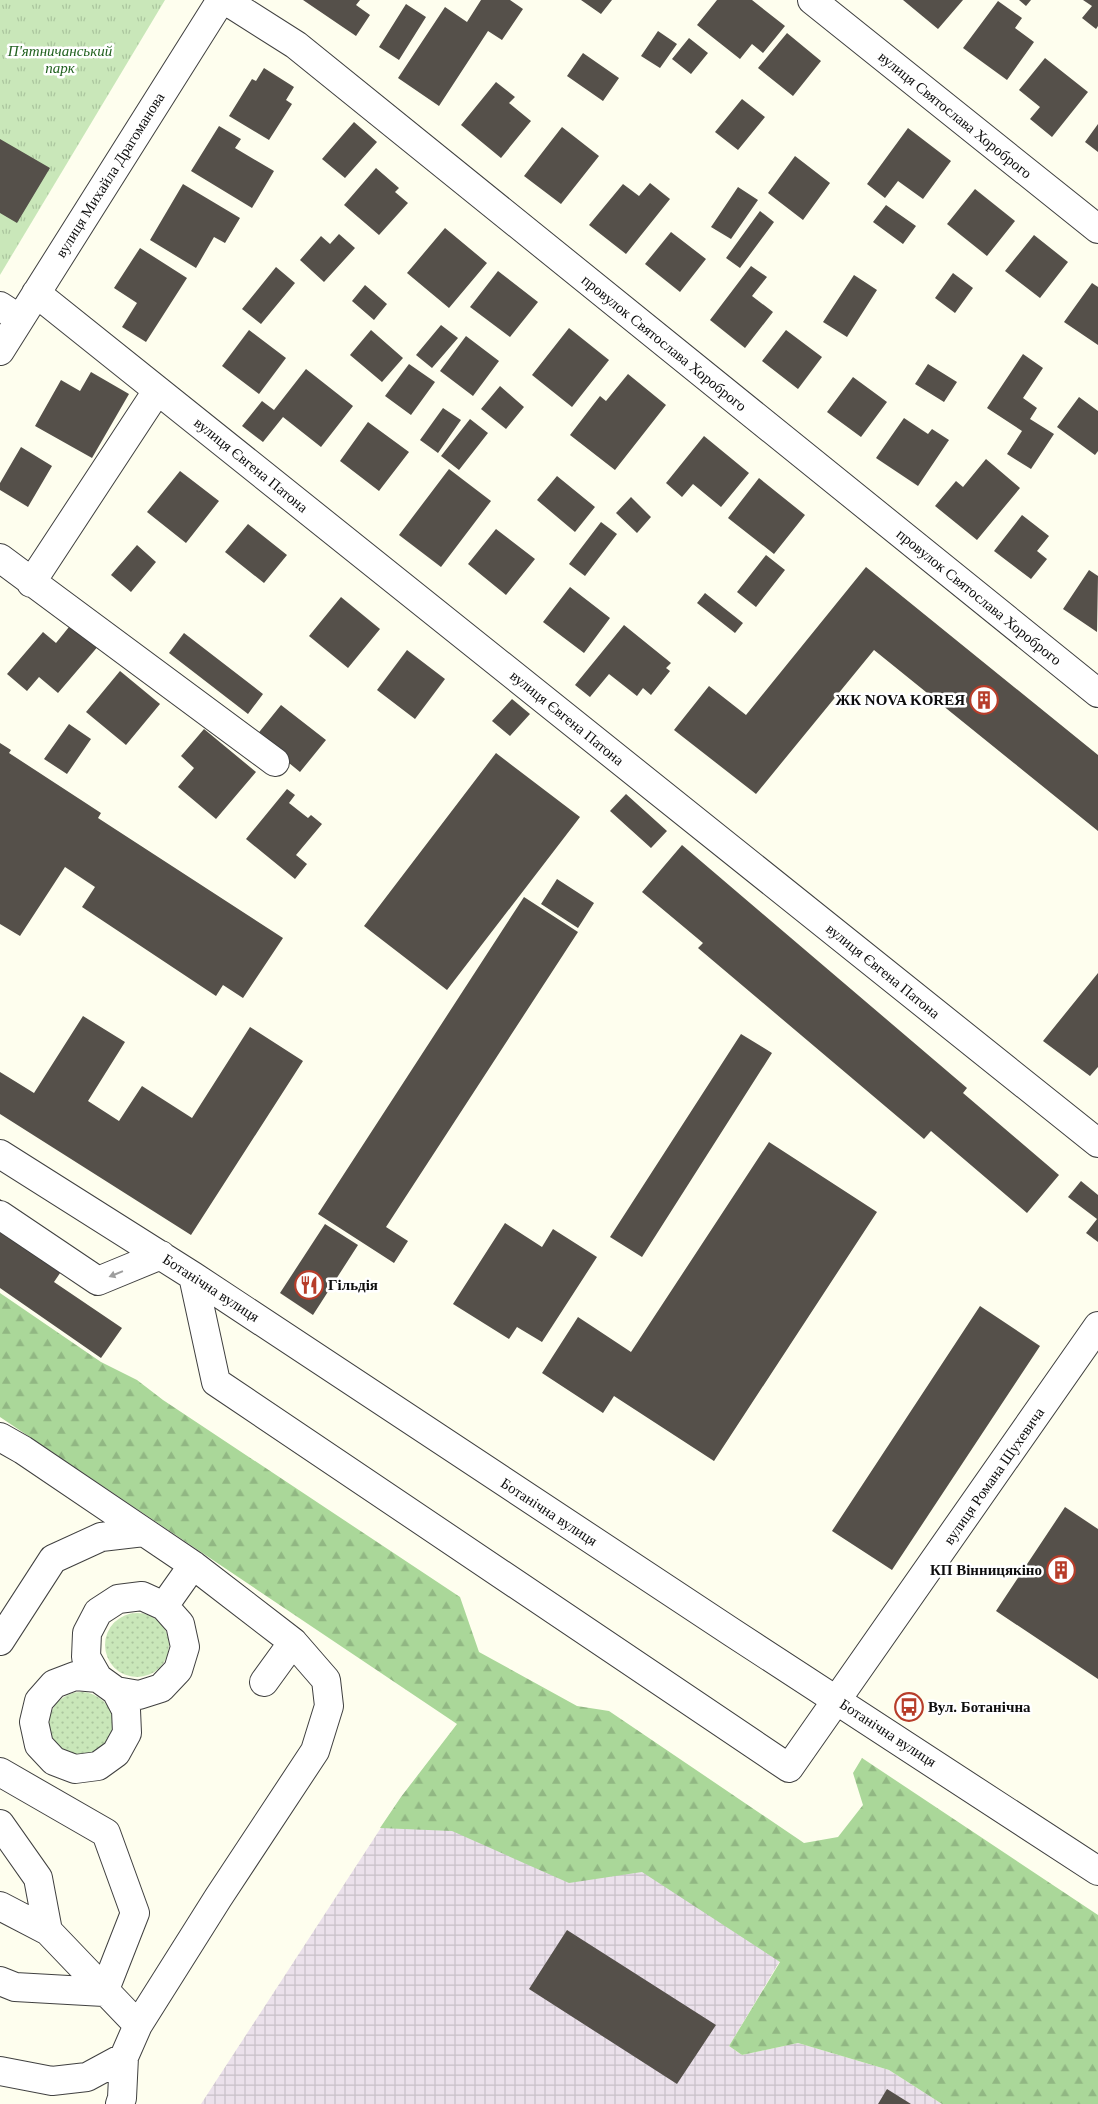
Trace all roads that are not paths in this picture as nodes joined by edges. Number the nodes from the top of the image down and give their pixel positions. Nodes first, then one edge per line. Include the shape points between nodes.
1 (221, 0) edge
2 (225, 0) edge
3 (812, 0) edge
4 (1098, 230) edge
5 (36, 293) junction
6 (10, 312) edge
7 (0, 350) edge
8 (157, 391) junction
9 (0, 558) edge
10 (31, 583) junction
11 (1098, 693) edge
12 (275, 762) dead end
13 (1098, 1143) edge
14 (0, 1154) edge
15 (0, 1215) edge
16 (161, 1255) junction
17 (193, 1276) junction
18 (1098, 1326) edge
19 (0, 1437) edge
20 (144, 1532) junction
21 (193, 1565) junction
22 (164, 1606) junction
23 (0, 1641) edge
24 (293, 1642) junction
25 (264, 1682) dead end
26 (107, 1684) junction
27 (837, 1700) junction
28 (54, 1761) junction
29 (0, 1772) edge
30 (33, 1792) junction
31 (0, 1824) edge
32 (1098, 1871) edge
33 (0, 1906) edge
34 (48, 1931) junction
35 (0, 1981) edge
36 (104, 1992) junction
37 (138, 2025) junction
38 (124, 2056) junction
39 (0, 2071) edge
40 (120, 2104) edge

1 - 5 street, вулиця Михайла Драгоманова
2 - 11 street, провулок Святослава Хороброго via 296,45
3 - 4 street, вулиця Святослава Хороброго
5 - 6 street, вулиця Михайла Драгоманова
5 - 8 street, вулиця Євгена Патона
6 - 7 street, вулиця Михайла Драгоманова
8 - 10 street
8 - 13 street, вулиця Євгена Патона
9 - 10 street
10 - 12 street
14 - 16 street, Ботанічна вулиця
16 -> 15 street via 98,1281
16 - 17 street, Ботанічна вулиця
17 - 27 street, Ботанічна вулиця
17 - 27 street, вулиця Романа Шухевича via 216,1382 789,1768
18 - 27 street, вулиця Романа Шухевича
19 - 20 street
20 - 21 street
20 - 23 street via 101,1537 53,1559
21 - 22 street
21 - 24 street
22 - 26 street via 180,1624 185,1647 178,1670 161,1688 139,1695
22 - 26 street via 142,1596 118,1599 98,1612 87,1633 86,1657
24 - 25 street
24 - 37 street via 326,1680 329,1706 316,1751
26 - 28 street via 75,1676 54,1684 39,1701 34,1722 39,1744
26 - 28 street via 126,1710 126,1733 116,1753 98,1766 75,1769
27 - 32 street, Ботанічна вулиця
28 - 30 street
29 - 30 street
30 - 36 street via 106,1833 132,1904 135,1913
31 - 34 street via 38,1878
33 - 34 street
34 - 36 street
35 - 36 street via 15,1987
36 - 37 street
37 - 38 street
38 - 39 street via 87,2077 52,2081
38 - 40 street

